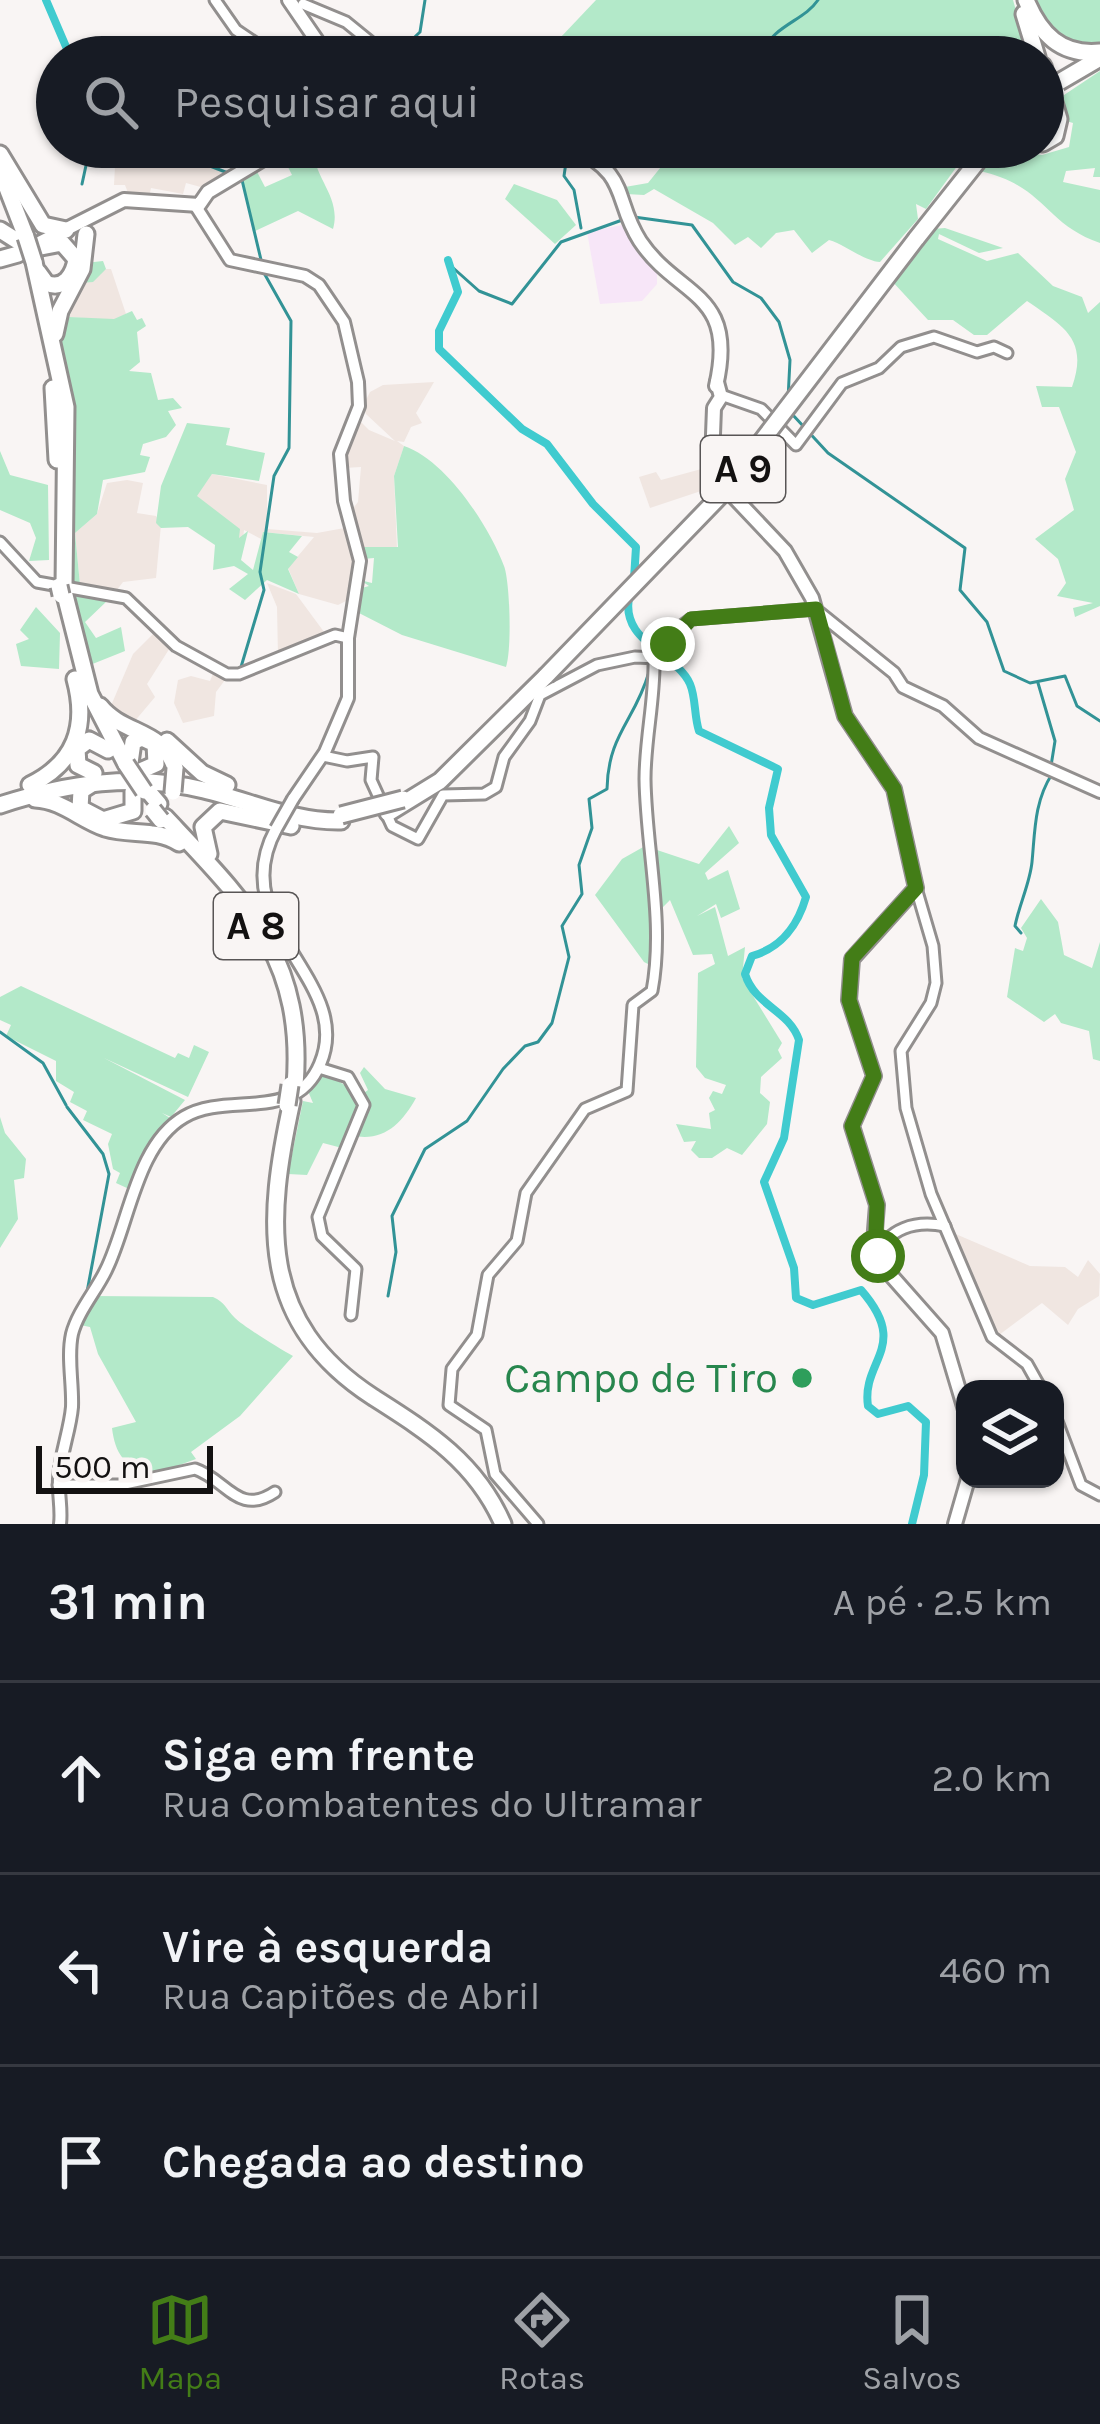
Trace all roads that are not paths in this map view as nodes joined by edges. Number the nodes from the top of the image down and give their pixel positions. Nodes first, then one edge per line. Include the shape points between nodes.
1 (215, 0) edge
2 (1022, 0) edge
3 (302, 4) edge
4 (245, 36) edge
5 (315, 36) edge
6 (362, 36) edge
7 (1031, 36) edge
8 (1048, 36) edge
9 (1064, 47) edge
10 (1100, 60) edge
11 (1064, 82) edge
12 (0, 154) edge
13 (251, 168) edge
14 (599, 168) edge
15 (966, 168) edge
16 (969, 168) edge
17 (0, 170) edge
18 (0, 190) edge
19 (200, 201) junction
20 (86, 224) junction
21 (0, 230) edge
22 (914, 238) junction
23 (26, 251) junction
24 (0, 264) edge
25 (1007, 353) dead end
26 (56, 370) junction
27 (718, 396) junction
28 (62, 451) junction
29 (0, 542) edge
30 (62, 591) junction
31 (816, 610) junction
32 (67, 634) junction
33 (348, 638) junction
34 (656, 658) junction
35 (76, 682) junction
36 (91, 694) junction
37 (136, 730) junction
38 (323, 756) junction
39 (123, 763) junction
40 (94, 778) junction
41 (30, 785) junction
42 (227, 785) junction
43 (1100, 792) edge
44 (0, 802) edge
45 (405, 802) junction
46 (288, 803) junction
47 (153, 806) junction
48 (341, 821) junction
49 (94, 822) junction
50 (178, 844) junction
51 (211, 857) junction
52 (220, 880) junction
53 (916, 888) junction
54 (242, 897) junction
55 (319, 1068) junction
56 (291, 1094) junction
57 (946, 1228) junction
58 (875, 1259) junction
59 (351, 1315) dead end
60 (1036, 1380) edge
61 (956, 1381) edge
62 (1064, 1440) edge
63 (58, 1486) junction
64 (965, 1488) edge
65 (275, 1492) dead end
66 (1100, 1495) edge
67 (61, 1524) edge
68 (500, 1524) edge
69 (538, 1524) edge
70 (955, 1524) edge

1 - 4 street
2 - 7 highway
2 - 8 highway
3 - 5 main road
3 - 6 street
9 - 10 highway
10 - 11 highway
12 - 20 highway via 43,225
13 - 19 main road
14 - 27 main road via 619,184 642,243 690,285 718,326
15 - 22 highway, A 9
16 - 22 highway, A 9
17 - 23 highway, A 8
18 - 23 highway, A 8
19 - 20 main road via 124,200
19 - 33 main road via 230,260 312,280 344,322 360,399 340,454 360,561
20 - 23 main road
20 - 26 highway via 82,269 56,326
21 - 23 highway
22 - 45 highway, A 9, bridge via 719,497 440,781
23 - 24 highway
23 - 26 highway, A 8
25 - 27 street via 934,337 910,344 842,383 803,439 761,410
26 - 28 highway, A 8
26 - 28 highway, A 8
27 - 31 main road via 709,453 726,487 785,551
28 - 30 highway, A 8
29 - 33 street via 37,583 126,598 168,640 227,674 335,635
30 - 32 highway, A 8
30 - 36 highway, A 8
31 - 34 street via 691,619
31 - 43 main road via 901,685 944,706 980,738
31 - 53 main road via 845,716 894,789
32 - 35 highway
32 - 39 highway, A 8 via 88,700
33 - 38 main road via 346,706
34 - 38 street via 597,665 540,695 504,757 496,788 443,795 418,838 392,826 371,780 373,757
34 - 69 street via 645,772 659,947 652,991 633,1006 626,1093 582,1113 526,1193 517,1241 492,1269 477,1335 452,1370 449,1405 486,1430 495,1474
35 - 39 highway
35 - 41 highway via 76,742 53,772
36 - 37 highway via 108,716
36 - 39 highway, A 8
37 - 42 highway via 158,735
37 - 49 highway, bridge via 162,743 175,768 173,792 146,822
38 - 46 main road
39 - 40 highway
39 - 40 highway via 89,740 77,748 78,764
39 - 42 highway
39 - 47 highway, A 8, bridge
40 - 41 highway
40 - 44 highway, A 9
40 - 47 highway via 78,802 85,813 103,820
40 - 48 highway, A 9 via 184,786
41 - 44 highway
42 - 46 highway
44 - 46 highway, A 9 via 68,781 144,776
44 - 49 highway via 41,799
45 - 48 highway, A 9, bridge
45 - 48 highway, A 9, bridge
46 - 48 highway, A 9
46 - 55 main road, bridge via 262,857 261,888 323,1016
47 - 50 highway
47 - 51 highway
47 - 52 highway, A 8
47 - 54 highway, A 8
48 - 51 highway via 292,826 220,811 201,834
49 - 50 highway
50 - 52 highway
51 - 54 highway
52 - 56 highway, A 8 via 275,964 291,1030
53 - 57 street via 935,956 935,990 903,1045 900,1068
53 - 58 main road via 851,963 849,1000 874,1076 852,1126 877,1205
54 - 56 highway, A 8 via 290,992 297,1046
55 - 59 street via 348,1077 364,1105 318,1217 322,1236 356,1269
55 - 63 main road via 284,1100 186,1116 148,1162 72,1336 71,1415
56 - 68 highway, A 8 via 272,1226 280,1276 304,1334 332,1371 454,1453
57 - 58 street via 925,1222 897,1232
57 - 60 street via 992,1337
58 - 61 main road via 940,1329
62 - 66 street via 1081,1485
63 - 65 street via 120,1485 195,1469 239,1500
63 - 67 main road
64 - 70 main road

